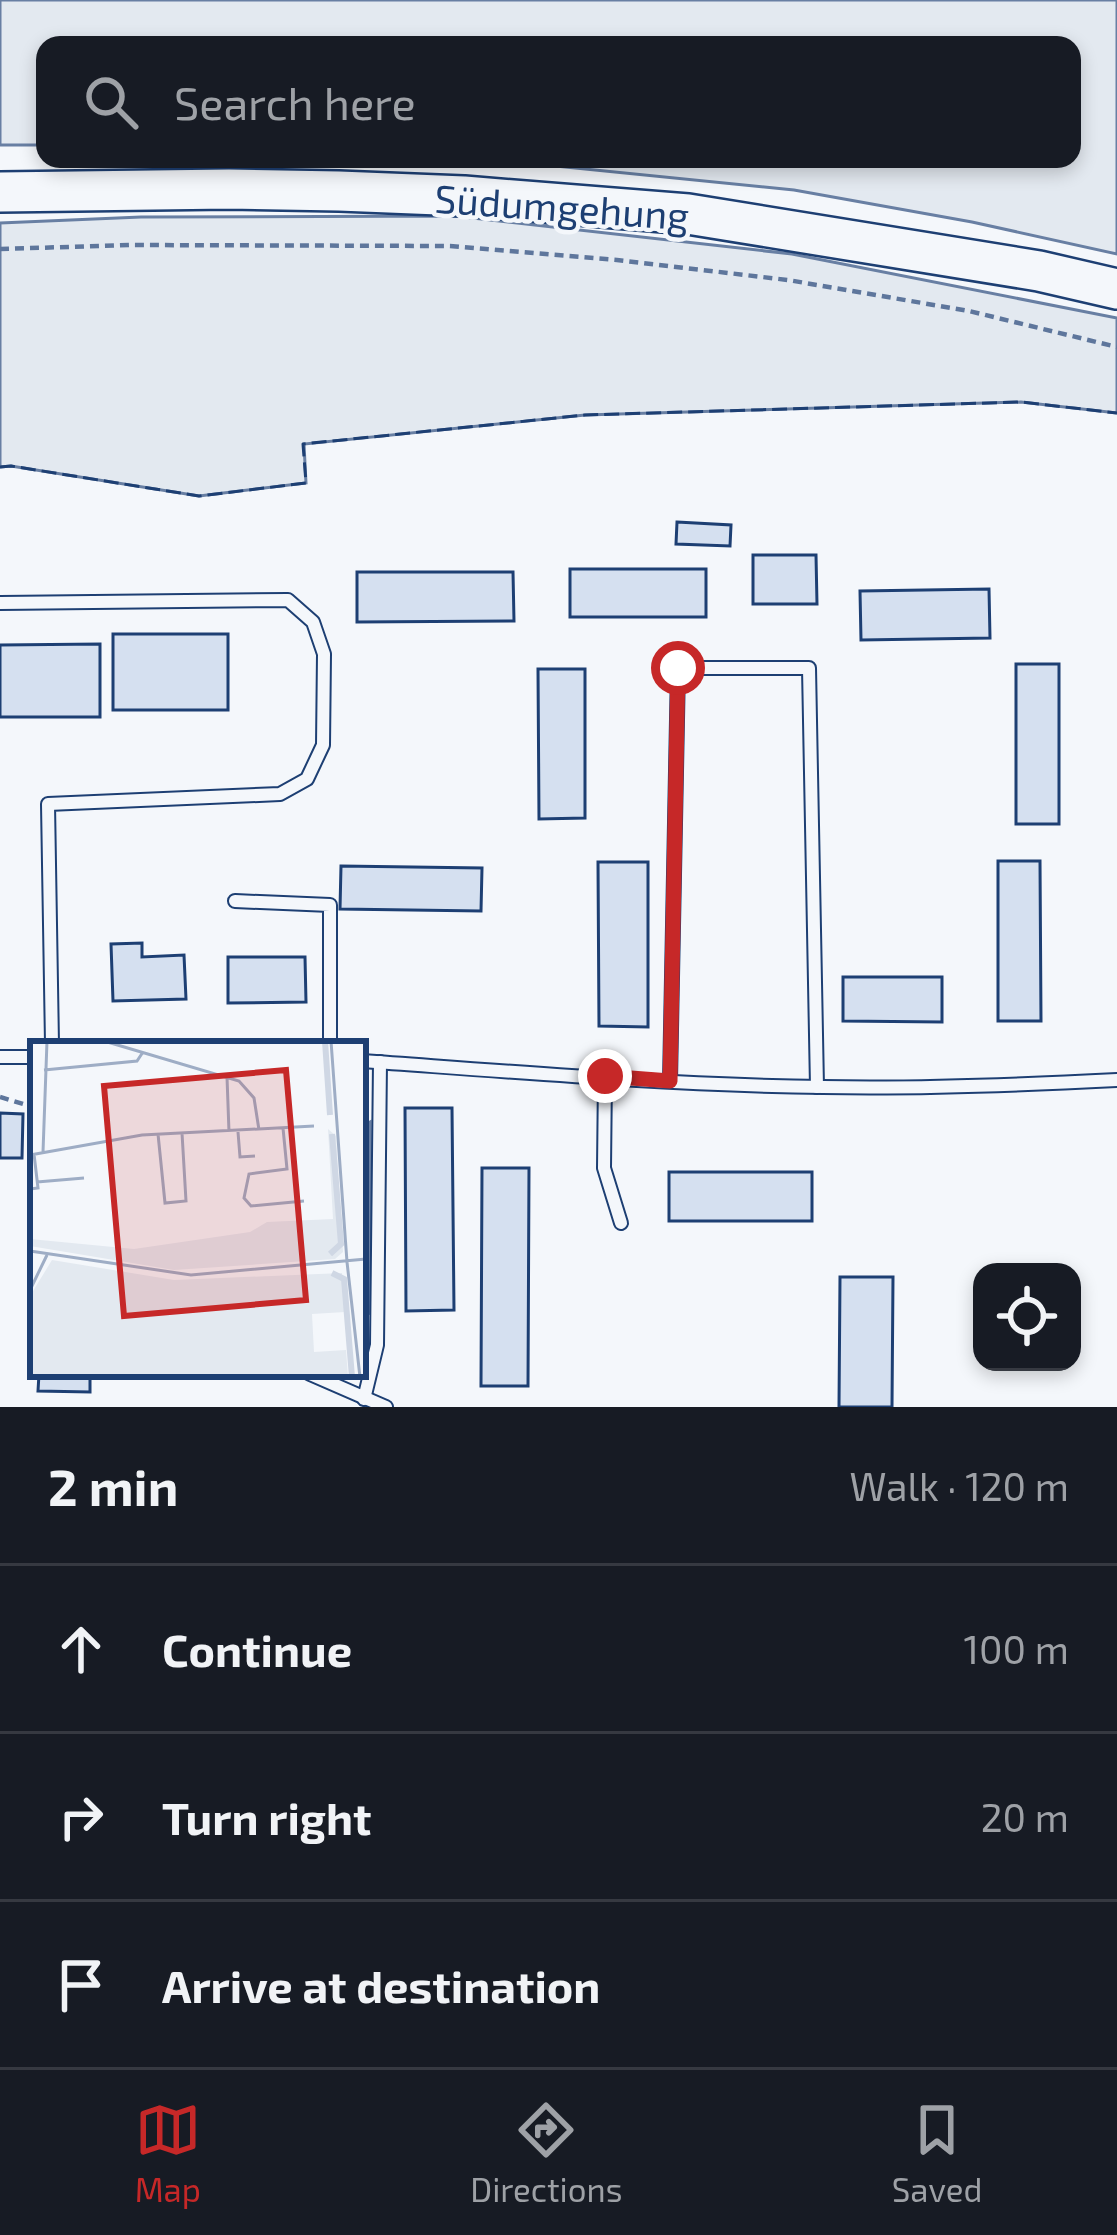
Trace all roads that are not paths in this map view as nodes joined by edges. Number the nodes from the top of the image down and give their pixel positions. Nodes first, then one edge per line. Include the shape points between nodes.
1 (0, 193) edge
2 (1117, 289) edge
3 (0, 603) edge
4 (235, 901) dead end
5 (52, 1041) edge
6 (329, 1041) edge
7 (366, 1061) edge
8 (380, 1062) junction
9 (605, 1076) junction
10 (1117, 1080) edge
11 (670, 1081) junction
12 (817, 1087) junction
13 (621, 1223) dead end
14 (316, 1377) edge
15 (364, 1399) junction
16 (386, 1407) edge

1 - 2 main road, Südumgehung via 339,191 688,214
3 - 5 lane via 287,600 313,622 324,653 322,745 308,778 280,794 48,804
4 - 6 lane via 330,905
7 - 8 lane
8 - 9 lane
8 - 15 lane via 377,1345
9 - 11 lane
9 - 13 lane via 604,1168
10 - 12 lane
11 - 12 lane
11 - 12 lane via 678,668 809,668
14 - 15 lane
15 - 16 lane

